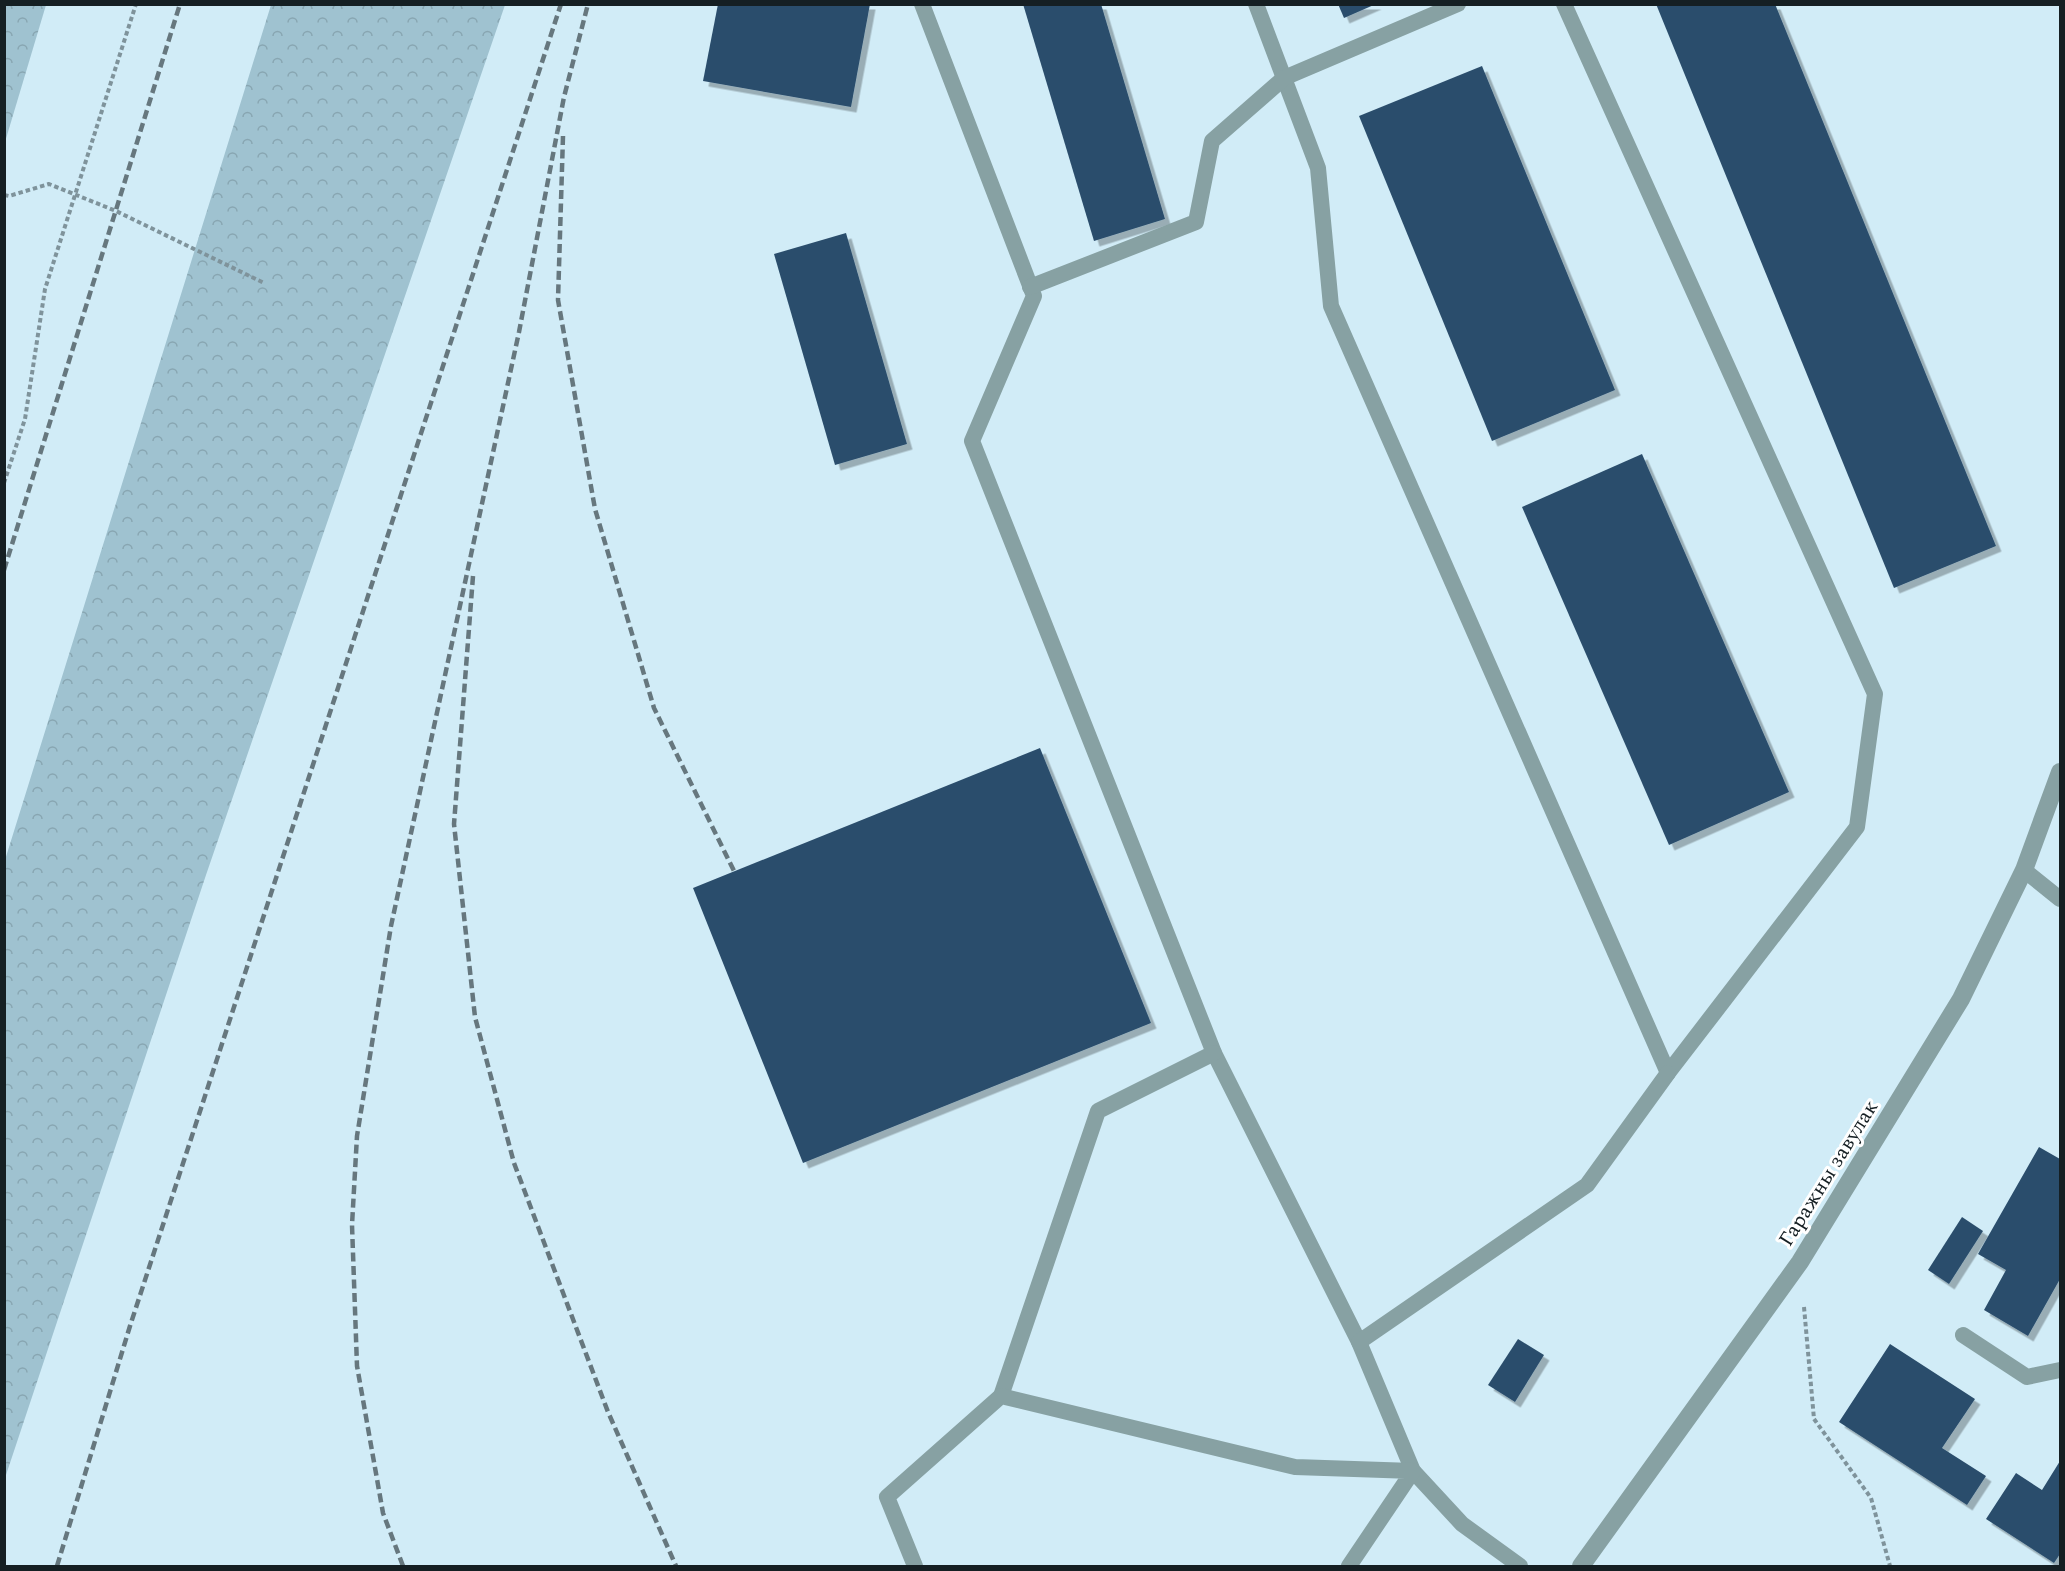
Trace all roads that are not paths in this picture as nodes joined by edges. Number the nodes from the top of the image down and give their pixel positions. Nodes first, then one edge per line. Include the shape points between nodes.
1 (922, 4) edge
2 (1256, 4) edge
3 (1458, 4) edge
4 (1564, 4) edge
5 (1284, 78) junction
6 (1030, 287) junction
7 (2061, 772) edge
8 (2024, 870) junction
9 (2061, 899) edge
10 (1214, 1053) junction
11 (1668, 1073) junction
12 (1963, 1335) dead end
13 (1359, 1342) junction
14 (2061, 1370) edge
15 (1001, 1396) junction
16 (1413, 1471) junction
17 (915, 1566) edge
18 (1349, 1566) edge
19 (1520, 1566) edge
20 (1581, 1566) edge

1 - 6 lane
2 - 5 lane
3 - 5 lane
4 - 11 lane via 1875,694 1857,827
5 - 6 lane via 1212,141 1196,222
5 - 11 lane via 1318,168 1331,306
6 - 10 lane via 1034,296 972,441
7 - 8 street, Гаражны завулак
8 - 9 lane
8 - 20 street, Гаражны завулак via 1961,999 1800,1262
10 - 13 lane
10 - 15 lane via 1098,1110
11 - 13 lane via 1587,1185
12 - 14 lane via 2027,1377
13 - 16 lane
15 - 16 lane via 1295,1467
15 - 17 lane via 887,1497
16 - 18 lane
16 - 19 lane via 1462,1524

